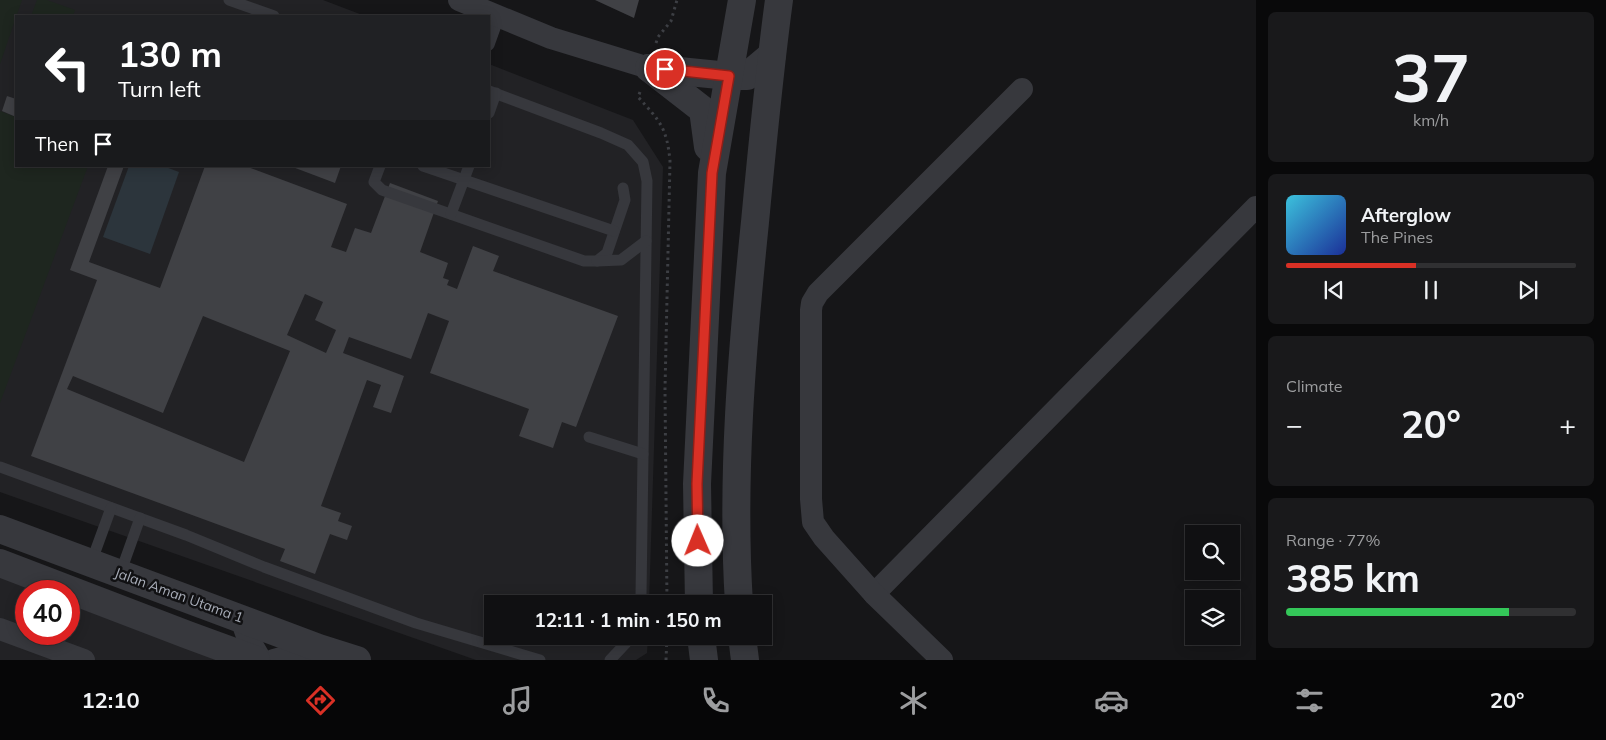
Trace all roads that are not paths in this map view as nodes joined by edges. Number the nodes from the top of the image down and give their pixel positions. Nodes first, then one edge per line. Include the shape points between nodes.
1 (229, 0) edge
2 (742, 0) edge
3 (779, 0) edge
4 (461, 6) edge
5 (501, 8) edge
6 (271, 15) edge
7 (490, 42) edge
8 (772, 55) junction
9 (649, 68) junction
10 (729, 76) junction
11 (1022, 89) dead end
12 (492, 92) edge
13 (490, 106) edge
14 (380, 167) edge
15 (427, 167) edge
16 (469, 167) edge
17 (712, 173) junction
18 (464, 180) junction
19 (623, 188) dead end
20 (1256, 207) edge
21 (451, 214) junction
22 (614, 231) junction
23 (646, 241) junction
24 (597, 261) junction
25 (589, 437) dead end
26 (643, 454) junction
27 (0, 467) edge
28 (111, 508) junction
29 (140, 518) junction
30 (0, 529) edge
31 (0, 563) edge
32 (91, 563) junction
33 (120, 574) junction
34 (874, 594) junction
35 (640, 595) edge
36 (700, 595) edge
37 (739, 595) edge
38 (241, 619) junction
39 (0, 629) edge
40 (624, 645) edge
41 (703, 645) edge
42 (743, 645) edge
43 (318, 648) junction
44 (26, 650) edge
45 (84, 660) edge
46 (256, 660) edge
47 (261, 660) edge
48 (274, 660) edge
49 (358, 660) edge
50 (540, 660) edge
51 (610, 660) edge
52 (704, 660) edge
53 (745, 660) edge
54 (942, 660) edge

1 - 6 lane
2 - 10 street
3 - 8 street
4 - 5 street
5 - 7 lane
5 - 9 street via 551,38
8 - 10 street via 748,76
8 - 37 street via 742,344 737,487
9 - 10 street
9 - 17 street via 703,110
10 - 17 street
11 - 34 street via 818,293 812,303 813,522
12 - 13 lane
12 - 23 lane via 628,145 643,162 648,181
14 - 21 lane via 374,182 382,190
15 - 18 lane
16 - 18 lane
17 - 36 street via 697,484
18 - 21 lane
18 - 22 lane
19 - 22 lane via 625,200
20 - 34 street
21 - 24 lane via 584,261
22 - 24 lane via 607,253
23 - 24 lane via 621,260
23 - 26 lane
25 - 26 lane
26 - 35 lane
27 - 28 lane
28 - 29 lane
28 - 32 lane
29 - 33 lane
29 - 50 lane via 416,623
30 - 32 street, Jalan Aman Utama 1
31 - 46 street
32 - 33 street, Jalan Aman Utama 1
33 - 38 street, Jalan Aman Utama 1
34 - 54 street
38 - 43 street, Jalan Aman Utama 1
38 - 47 street
39 - 44 street
40 - 51 lane
41 - 52 street
42 - 53 street
43 - 48 street
43 - 49 street, Jalan Aman Utama 1
44 - 45 street

